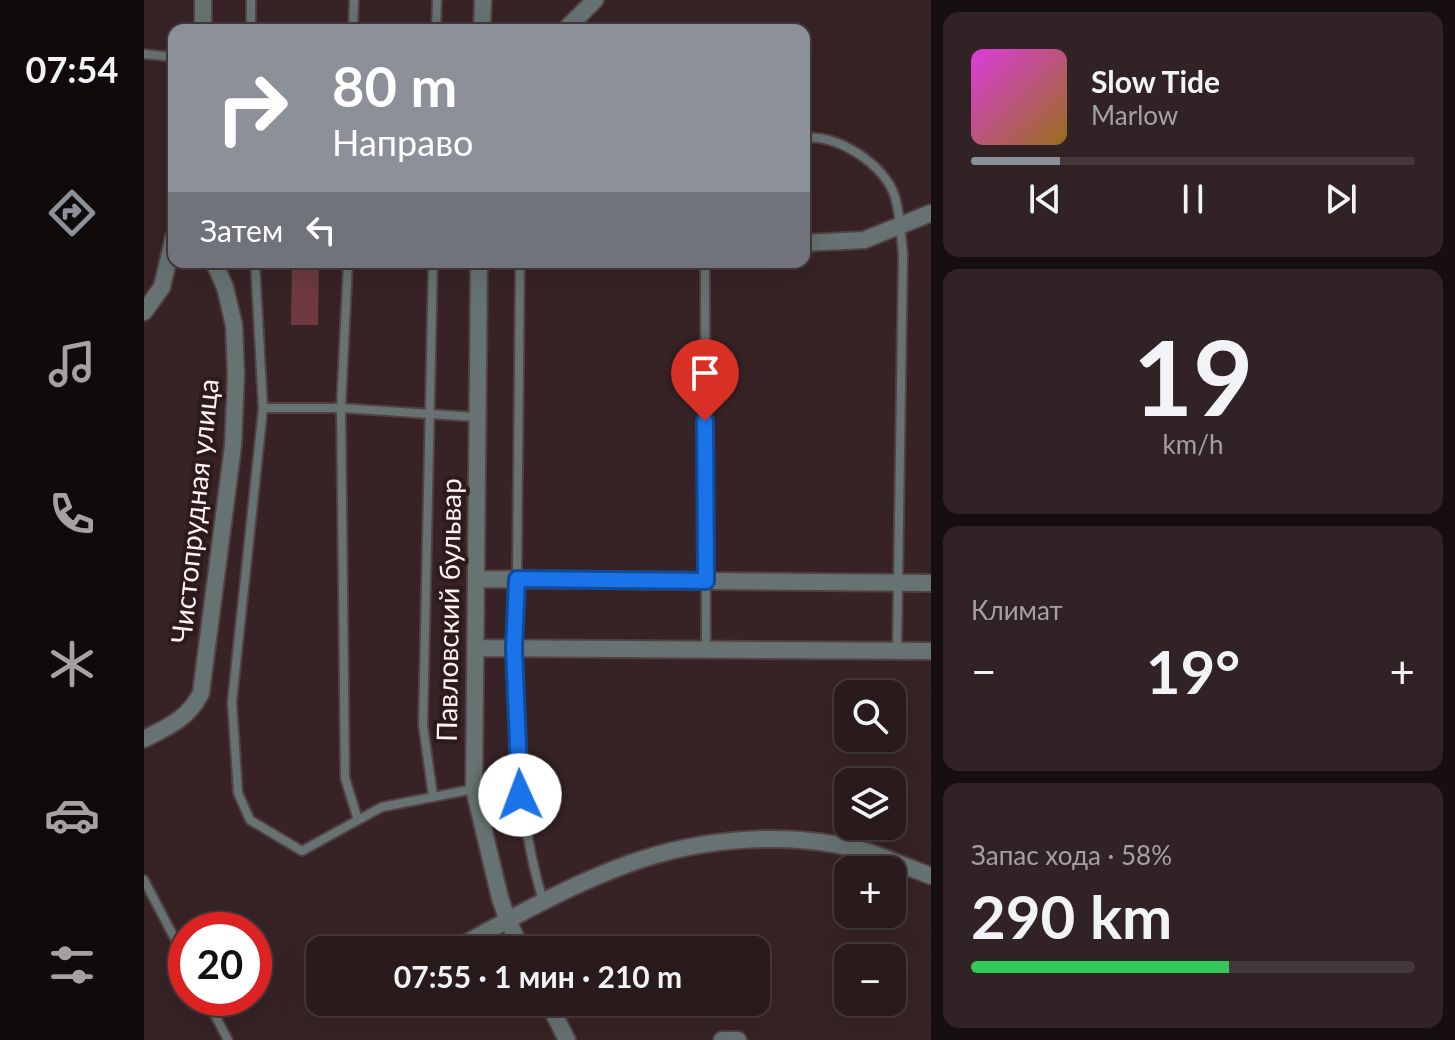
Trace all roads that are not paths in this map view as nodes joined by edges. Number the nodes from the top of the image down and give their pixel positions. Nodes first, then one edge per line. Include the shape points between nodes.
1 (203, 0) edge
2 (251, 0) edge
3 (354, 0) edge
4 (437, 0) edge
5 (483, 0) edge
6 (595, 0) edge
7 (203, 24) edge
8 (251, 24) edge
9 (353, 24) edge
10 (436, 24) edge
11 (482, 24) edge
12 (571, 24) edge
13 (144, 54) edge
14 (168, 56) edge
15 (810, 137) edge
16 (931, 213) edge
17 (901, 227) junction
18 (810, 243) edge
19 (168, 262) edge
20 (217, 268) edge
21 (255, 268) edge
22 (348, 268) edge
23 (433, 268) edge
24 (479, 268) edge
25 (520, 268) edge
26 (705, 268) edge
27 (144, 312) edge
28 (263, 408) junction
29 (341, 408) junction
30 (431, 414) junction
31 (476, 417) junction
32 (476, 579) junction
33 (517, 579) junction
34 (706, 581) junction
35 (898, 582) junction
36 (931, 583) edge
37 (475, 648) junction
38 (514, 648) junction
39 (706, 649) junction
40 (897, 651) junction
41 (931, 651) edge
42 (144, 739) edge
43 (474, 789) junction
44 (433, 796) junction
45 (358, 820) junction
46 (931, 876) edge
47 (144, 880) edge
48 (544, 901) junction
49 (508, 921) junction
50 (168, 926) edge
51 (480, 936) edge
52 (515, 936) edge
53 (215, 1016) edge
54 (555, 1016) edge
55 (228, 1040) edge
56 (567, 1040) edge
57 (722, 1040) edge
58 (738, 1040) edge

1 - 7 street
2 - 8 lane
3 - 9 lane
4 - 10 lane
5 - 11 street
6 - 12 street
13 - 14 lane
15 - 17 lane via 844,144 871,163 894,193
16 - 17 street
17 - 18 street via 864,240
17 - 35 lane
19 - 27 street via 162,287
20 - 42 street, Чистопрудная улица via 234,325 236,375 233,446 201,693 180,720
21 - 28 lane
22 - 29 lane
23 - 30 lane
24 - 31 street, Павловский бульвар
25 - 33 lane
26 - 34 lane
28 - 29 lane
28 - 45 lane via 232,702 238,793 250,820 302,851
29 - 30 lane
29 - 45 lane via 345,778
30 - 31 lane
30 - 44 lane via 423,725
31 - 32 street, Павловский бульвар
32 - 33 street
32 - 37 street, Павловский бульвар
33 - 34 street
33 - 38 lane
34 - 35 street
34 - 39 lane
35 - 36 street
35 - 40 lane
37 - 38 street
37 - 43 street, Павловский бульвар
38 - 39 street
38 - 48 lane via 520,795
39 - 40 street
40 - 41 street
43 - 44 lane
43 - 49 street, Павловский бульвар
44 - 45 lane via 382,807
46 - 48 street via 867,852 806,841 737,841 628,864
47 - 50 lane
48 - 49 street
49 - 51 street
49 - 52 street, Павловский бульвар
53 - 55 lane
54 - 56 street
57 - 58 street

